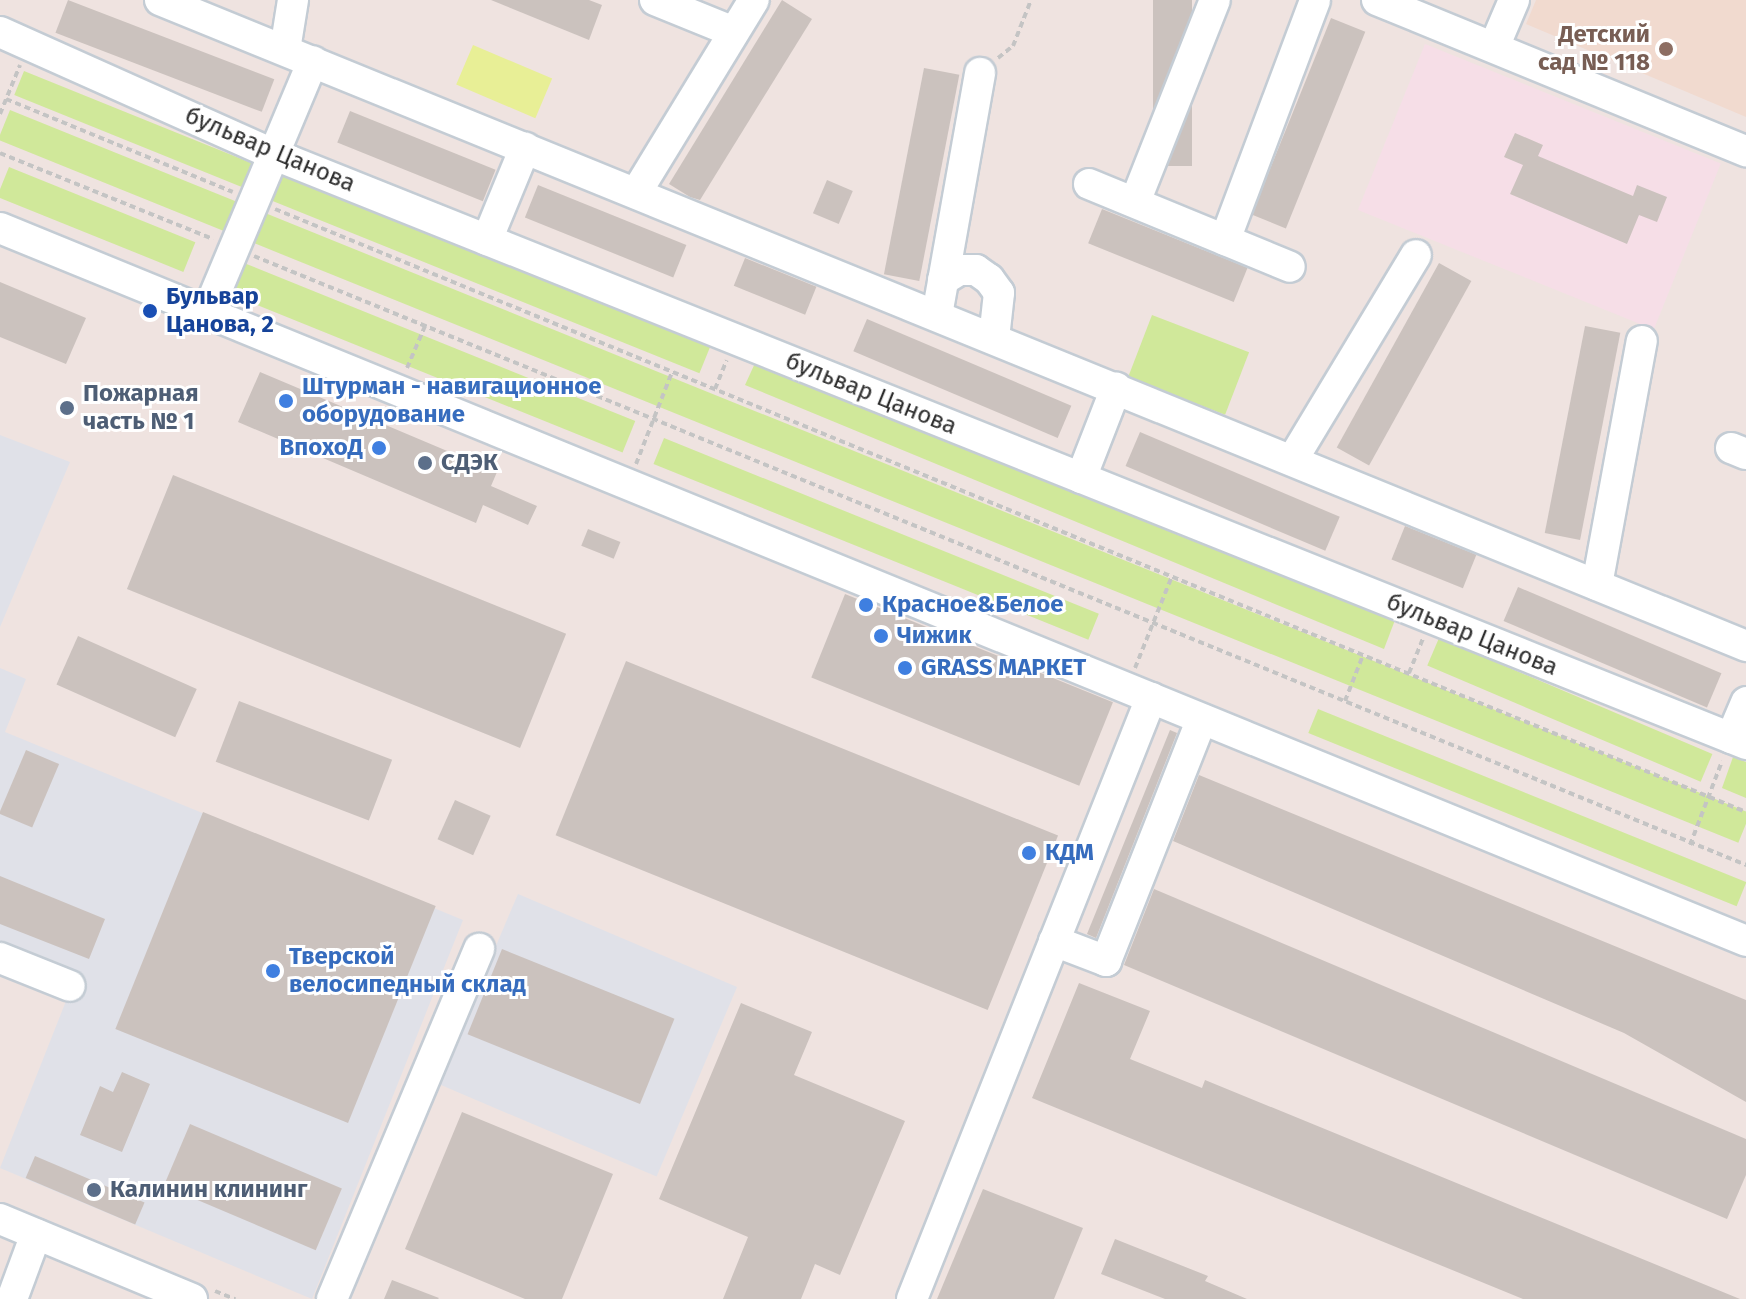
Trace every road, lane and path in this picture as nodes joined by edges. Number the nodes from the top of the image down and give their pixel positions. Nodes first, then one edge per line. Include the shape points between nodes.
1 (160, 0) edge
2 (293, 0) edge
3 (655, 0) edge
4 (754, 0) edge
5 (1031, 0) edge
6 (1215, 0) edge
7 (1315, 0) edge
8 (1379, 0) edge
9 (1514, 0) edge
10 (1432, 10) edge
11 (0, 32) edge
12 (734, 32) junction
13 (1494, 47) junction
14 (285, 50) junction
15 (313, 61) junction
16 (22, 62) dead end
17 (980, 73) joint
18 (6, 99) junction
19 (0, 114) edge
20 (525, 148) junction
21 (1746, 151) edge
22 (0, 153) edge
23 (275, 155) junction
24 (1089, 184) dead end
25 (636, 193) junction
26 (255, 201) junction
27 (1135, 202) junction
28 (0, 228) edge
29 (487, 240) junction
30 (1225, 240) junction
31 (235, 248) junction
32 (1416, 255) dead end
33 (1290, 267) dead end
34 (943, 280) junction
35 (207, 313) junction
36 (937, 315) junction
37 (425, 326) junction
38 (994, 338) junction
39 (1642, 341) dead end
40 (672, 372) junction
41 (1116, 388) junction
42 (398, 391) junction
43 (654, 419) junction
44 (1293, 459) junction
45 (1081, 478) junction
46 (628, 484) junction
47 (1172, 576) junction
48 (1597, 585) junction
49 (1432, 618) junction
50 (1153, 623) junction
51 (1746, 646) edge
52 (1363, 655) junction
53 (1409, 673) junction
54 (1140, 690) junction
55 (1344, 702) junction
56 (1746, 702) edge
57 (1202, 719) junction
58 (1736, 740) edge
59 (1709, 796) junction
60 (1746, 812) edge
61 (1690, 844) junction
62 (1746, 865) edge
63 (1054, 941) junction
64 (1746, 941) edge
65 (479, 949) dead end
66 (0, 958) edge
67 (70, 986) dead end
68 (0, 1219) edge
69 (36, 1234) junction
70 (12, 1299) edge
71 (192, 1299) edge
72 (332, 1299) edge
73 (912, 1299) edge

1 - 14 street
2 - 14 street
3 - 12 street
4 - 12 street
5 - 17 path via 1013,46
6 - 27 street
7 - 30 street
8 - 10 street
9 - 13 street
10 - 13 street
11 - 23 street, бульвар Цанова
12 - 25 street
13 - 21 street
14 - 15 street
15 - 20 street
15 - 23 street
16 - 18 path
17 - 34 street
18 - 19 path
18 - 26 path
20 - 25 street
20 - 29 street
22 - 31 path
23 - 26 street
23 - 29 street, бульвар Цанова
24 - 27 street
25 - 36 street
26 - 31 street
26 - 40 path
27 - 30 street
28 - 35 street
29 - 45 street, бульвар Цанова
30 - 33 street
31 - 35 street
31 - 37 path
32 - 44 street
34 - 36 street
34 - 38 street via 959,270 976,270 989,279 999,293
35 - 42 street
36 - 38 street
37 - 42 path
37 - 43 path
38 - 41 street
39 - 48 street
40 - 43 path
40 - 47 path
41 - 44 street
41 - 45 street
42 - 46 street
43 - 46 path
43 - 50 path
44 - 48 street
45 - 49 street, бульвар Цанова
46 - 54 street
47 - 50 path
47 - 52 path
48 - 51 street
49 - 53 path
49 - 58 street, бульвар Цанова
50 - 54 path
50 - 55 path
52 - 53 path
52 - 55 path
53 - 59 path
54 - 57 street
54 - 63 street
55 - 61 path
56 - 58 street
57 - 63 street via 1106,961
57 - 64 street
58 - 59 path
59 - 60 path
59 - 61 path
61 - 62 path
63 - 73 street
65 - 72 street
66 - 67 street
68 - 69 street
69 - 70 street
69 - 71 street

